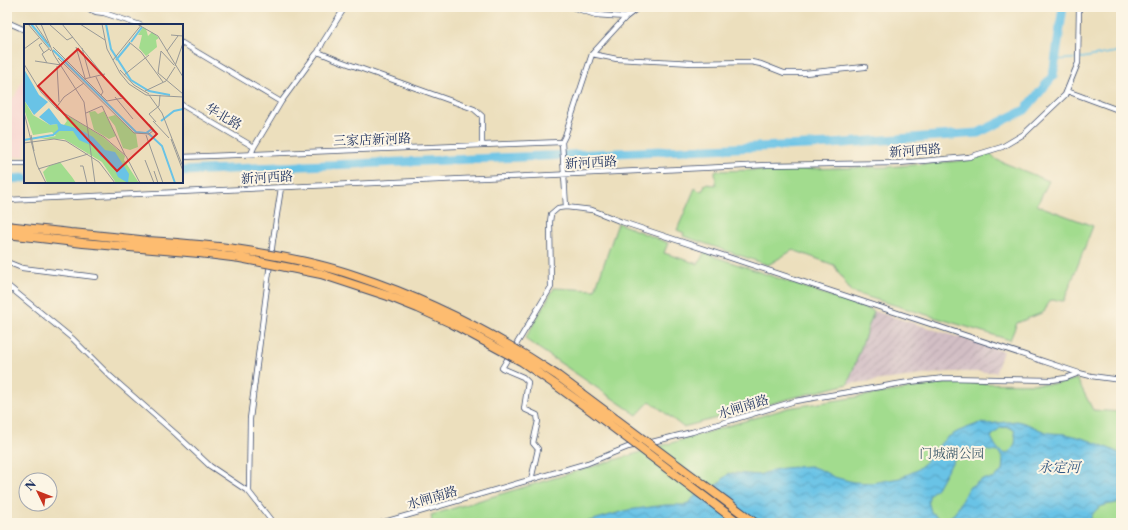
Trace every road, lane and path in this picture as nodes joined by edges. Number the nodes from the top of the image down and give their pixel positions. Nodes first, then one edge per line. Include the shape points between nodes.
1 (84, 7) edge
2 (345, 7) edge
3 (572, 7) edge
4 (639, 7) edge
5 (1078, 7) edge
6 (626, 17) junction
7 (7, 22) edge
8 (137, 24) edge
9 (24, 30) edge
10 (183, 44) edge
11 (318, 52) junction
12 (592, 54) junction
13 (865, 67) dead end
14 (1067, 91) junction
15 (281, 102) junction
16 (183, 106) edge
17 (1121, 111) edge
18 (562, 142) junction
19 (482, 145) junction
20 (254, 147) junction
21 (251, 154) junction
22 (183, 157) edge
23 (7, 164) edge
24 (24, 164) edge
25 (564, 174) junction
26 (281, 188) junction
27 (7, 200) edge
28 (566, 207) junction
29 (7, 226) edge
30 (7, 234) edge
31 (7, 262) edge
32 (96, 277) dead end
33 (9, 287) edge
34 (7, 298) edge
35 (1080, 373) junction
36 (1121, 380) edge
37 (530, 480) junction
38 (249, 492) junction
39 (271, 523) edge
40 (381, 523) edge
41 (739, 523) edge
42 (755, 523) edge

1 - 8 street
2 - 11 street
3 - 6 street via 596,15
4 - 6 street
5 - 14 street, 新河西路 via 1078,63
6 - 12 street
7 - 9 street
10 - 15 street
11 - 15 street
11 - 19 street via 474,109 482,116
12 - 13 street via 617,59 693,63 751,62 784,73
12 - 18 street
14 - 17 street
14 - 25 street, 新河西路 via 1024,134 1002,147 969,157 899,163 767,165
15 - 20 street
16 - 20 street, 华北路
18 - 19 street, 三家店新河路
18 - 25 street
19 - 21 street, 三家店新河路
20 - 21 street
21 - 22 street, 三家店新河路
23 - 24 street
25 - 26 street, 新河西路
25 - 28 street
26 - 27 street, 新河西路
26 - 38 street via 250,419
28 - 35 street via 592,210
28 - 37 street via 558,208 551,214 551,288 502,368 523,377 528,382 524,409 538,415 533,443 538,449
29 - 42 highway, bridge via 199,244 255,252 349,274 421,300 484,331 558,376
30 - 41 highway, bridge via 240,258 321,274 403,302 451,323 521,361 593,412
31 - 32 street via 22,268
33 - 34 street
33 - 38 street via 73,339 210,466
35 - 36 street, 水闸南路
35 - 37 street, 水闸南路 via 1052,380 944,378 795,401 628,448
37 - 40 street, 水闸南路
38 - 39 street

